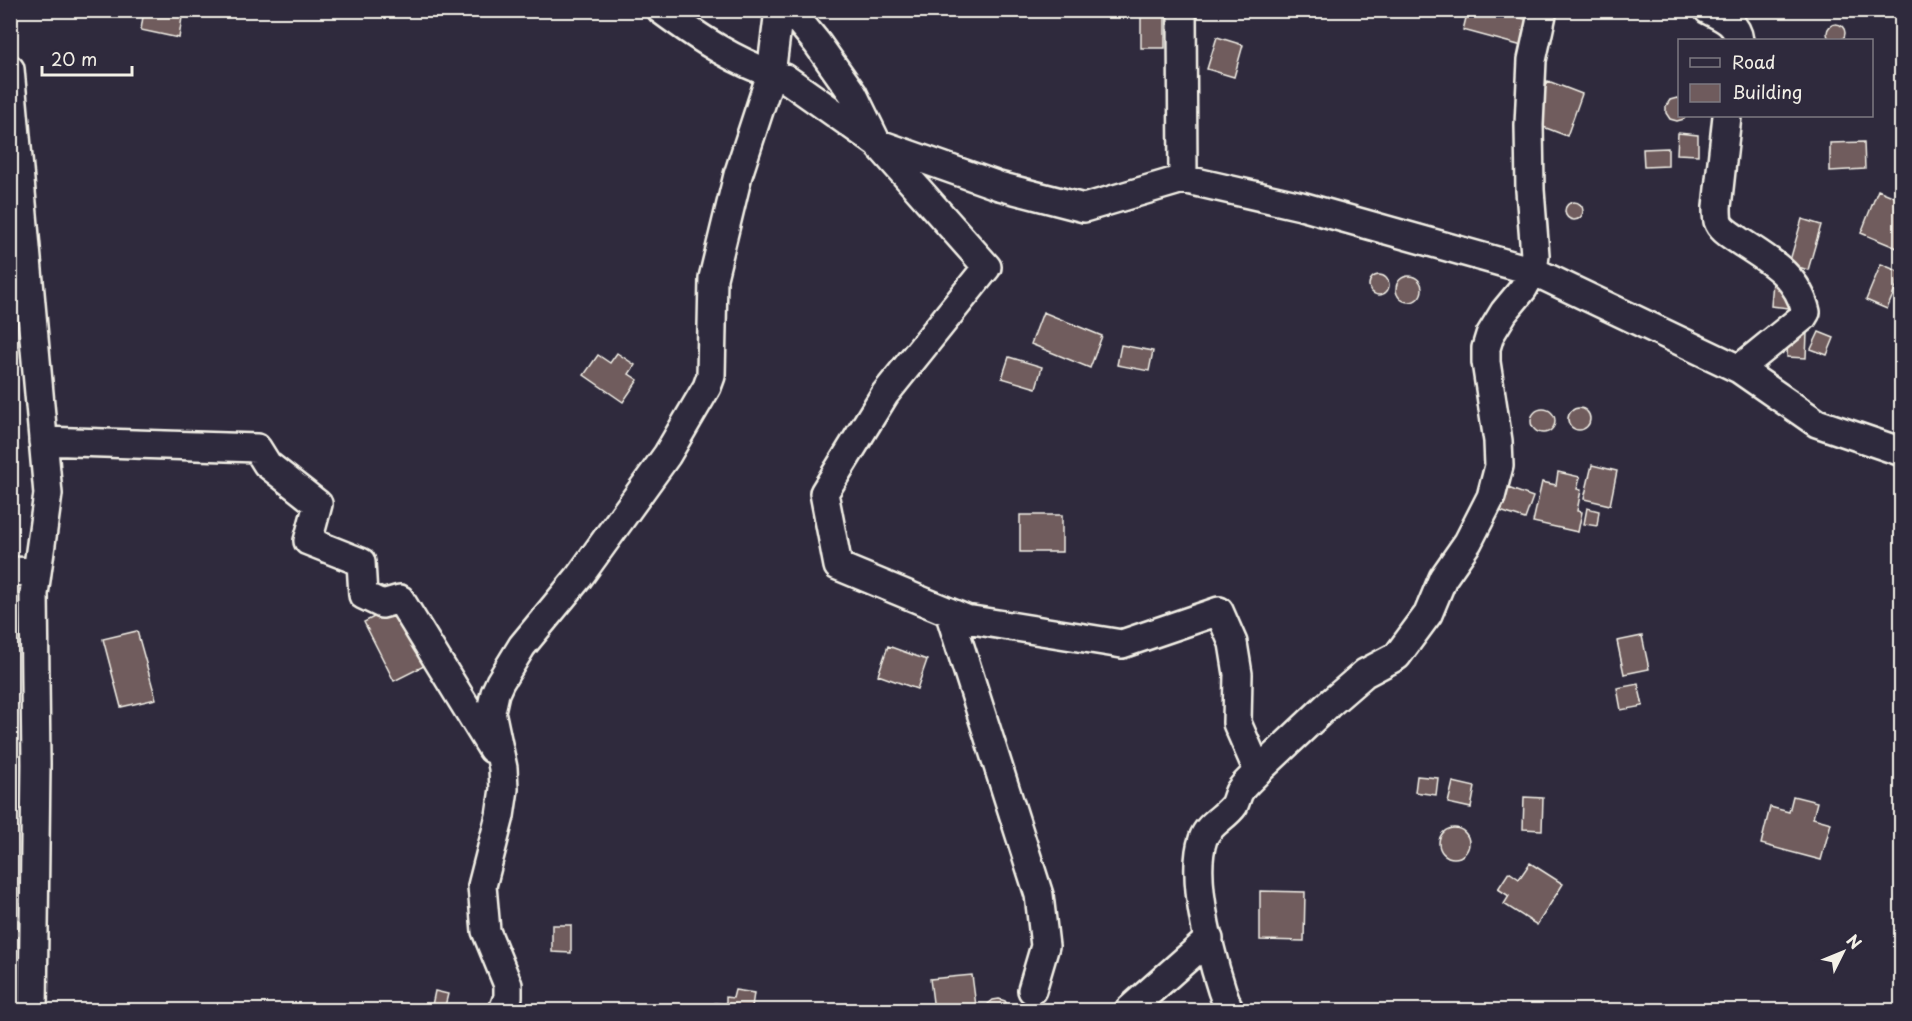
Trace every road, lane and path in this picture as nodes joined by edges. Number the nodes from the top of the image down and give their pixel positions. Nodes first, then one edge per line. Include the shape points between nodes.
1 (661, 10) edge
2 (1182, 10) edge
3 (1543, 10) edge
4 (1708, 10) edge
5 (781, 12) edge
6 (1739, 39) edge
7 (10, 69) edge
8 (771, 74) junction
9 (1727, 117) edge
10 (877, 143) junction
11 (1183, 179) junction
12 (1533, 271) junction
13 (1739, 369) junction
14 (43, 441) junction
15 (1902, 452) edge
16 (10, 571) edge
17 (37, 572) junction
18 (950, 612) junction
19 (503, 768) junction
20 (1258, 771) junction
21 (1209, 939) junction
22 (1032, 990) dead end
23 (33, 1011) edge
24 (503, 1011) edge
25 (1129, 1011) edge
26 (1229, 1011) edge

1 - 8 street via 726,55
2 - 11 street
3 - 12 street via 1532,60 1529,125
4 - 6 street via 1727,19
5 - 8 street
5 - 10 street via 818,43 853,94
7 - 14 street
8 - 10 street via 785,78
8 - 19 street via 738,175 713,278 711,376 707,387 667,455 579,577 522,646 500,682 491,711
9 - 13 street via 1718,220 1727,233 1787,275 1800,292 1806,312
10 - 11 street via 999,186 1084,208
10 - 18 street via 987,267 885,394 824,493 838,566
11 - 12 street via 1300,206
12 - 13 street
12 - 20 street via 1504,312 1486,348 1499,466 1491,496 1468,542 1443,578 1428,614 1396,656 1365,673
13 - 15 street via 1817,423
14 - 17 street via 48,494
14 - 19 street via 257,448 267,464 318,504 308,541 361,562 363,596 382,603 400,599
16 - 17 street
17 - 23 street
18 - 20 street via 966,619 1122,644 1219,610 1235,653 1237,723
18 - 22 street via 1039,895 1045,946
19 - 24 street via 500,816 482,886 486,932 508,985
20 - 21 street via 1203,837 1198,871
21 - 25 street
21 - 26 street

